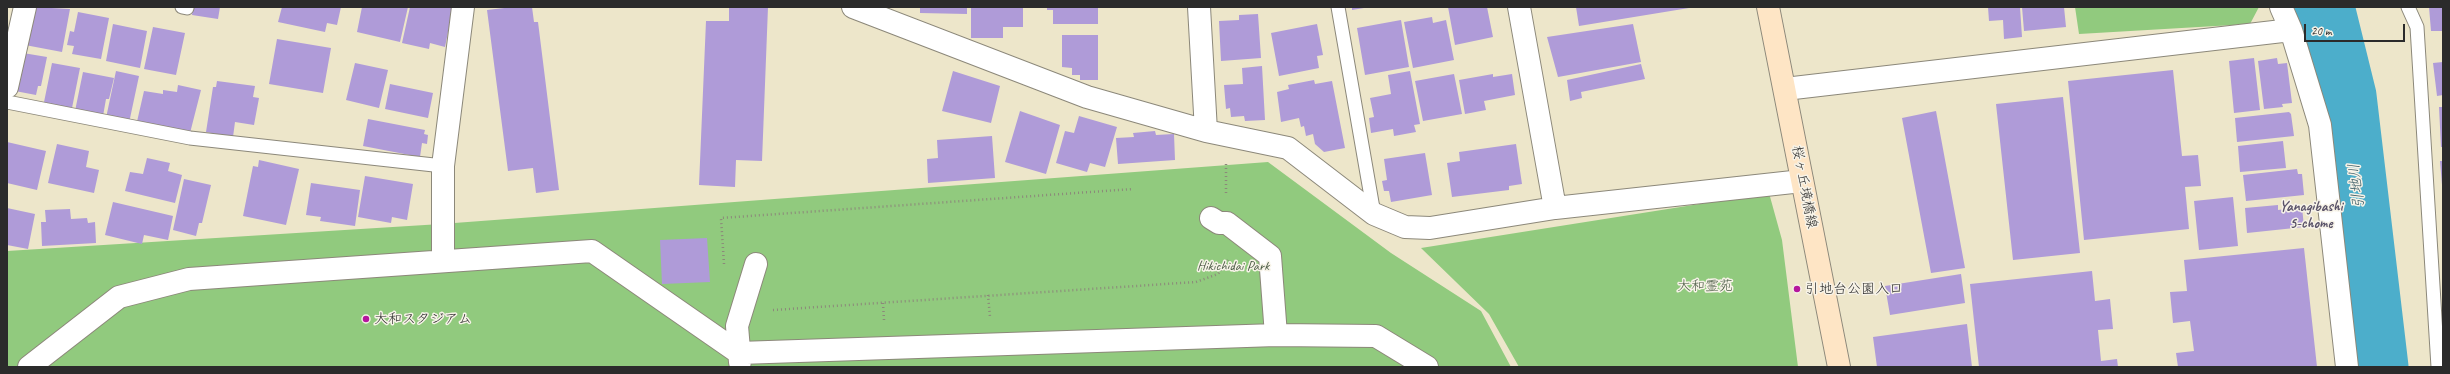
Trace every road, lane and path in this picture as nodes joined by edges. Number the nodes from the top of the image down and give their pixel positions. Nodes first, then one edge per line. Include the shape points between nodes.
1 (25, 7) edge
2 (463, 7) edge
3 (853, 7) edge
4 (1199, 7) edge
5 (1338, 7) edge
6 (1519, 7) edge
7 (1768, 7) edge
8 (2281, 7) edge
9 (2408, 7) edge
10 (2291, 30) junction
11 (7, 87) edge
12 (1784, 89) junction
13 (7, 102) edge
14 (1215, 132) junction
15 (443, 166) junction
16 (1802, 181) junction
17 (1133, 189) dead end
18 (1555, 208) junction
19 (1374, 214) junction
20 (1219, 221) junction
21 (443, 260) junction
22 (756, 264) dead end
23 (724, 265) dead end
24 (742, 312) junction
25 (1276, 335) junction
26 (740, 360) edge
27 (29, 367) edge
28 (1427, 367) edge
29 (1839, 367) edge
30 (2347, 367) edge
31 (2438, 367) edge

1 - 11 street
2 - 15 street
3 - 14 street via 1088,97
4 - 14 street
5 - 19 lane
6 - 18 street
7 - 12 street, 桜ヶ丘境橋線
8 - 10 street
9 - 31 lane via 2417,27
10 - 12 street
10 - 30 street via 2320,126
12 - 16 street, 桜ヶ丘境橋線
13 - 15 lane via 190,138
14 - 19 street via 1288,148
14 - 20 path
15 - 21 street
16 - 18 street
16 - 29 street, 桜ヶ丘境橋線
17 - 23 path via 721,218
18 - 19 street via 1430,228 1405,227
20 - 24 path via 1229,262 1218,274 1196,282
20 - 25 street via 1270,256
21 - 26 street via 592,252
21 - 27 street via 189,279 119,296
22 - 24 street
24 - 26 street via 737,326
25 - 26 street
25 - 28 street via 1376,336

